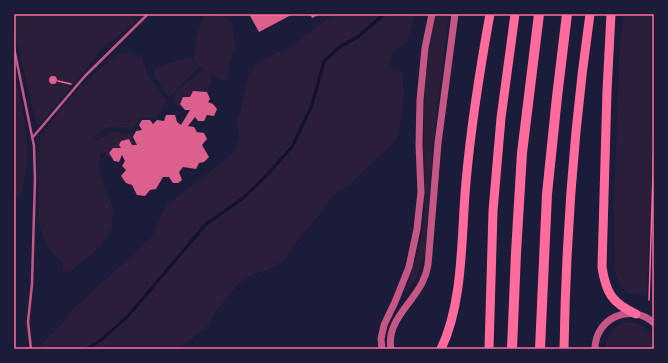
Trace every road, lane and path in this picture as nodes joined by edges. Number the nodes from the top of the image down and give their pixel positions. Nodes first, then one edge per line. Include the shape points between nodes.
1 (148, 14) edge
2 (432, 14) edge
3 (455, 14) edge
4 (490, 14) edge
5 (514, 14) edge
6 (539, 14) edge
7 (567, 14) edge
8 (590, 14) edge
9 (611, 14) edge
10 (14, 48) edge
11 (58, 81) dead end
12 (77, 85) junction
13 (33, 137) junction
14 (654, 142) edge
15 (649, 300) dead end
16 (636, 314) junction
17 (654, 323) edge
18 (595, 346) edge
19 (31, 349) edge
20 (382, 349) edge
21 (390, 349) edge
22 (442, 349) edge
23 (489, 349) edge
24 (512, 349) edge
25 (540, 349) edge
26 (564, 349) edge
27 (589, 349) edge

1 - 12 lane
2 - 20 street via 425,48 420,100 421,192 417,229 409,267 382,332
3 - 21 street via 438,143 428,265 422,283 394,323
4 - 22 highway via 470,143 459,280 451,324
5 - 23 highway via 495,184
6 - 24 highway via 522,153
7 - 25 highway via 547,194
8 - 26 highway via 575,143
9 - 16 highway via 602,267 606,288 611,296 622,308
10 - 13 lane
11 - 12 path
12 - 13 lane
13 - 19 lane via 35,194 28,322
14 - 15 path
16 - 17 street
16 - 18 street via 623,314 611,318 601,327
18 - 27 street

